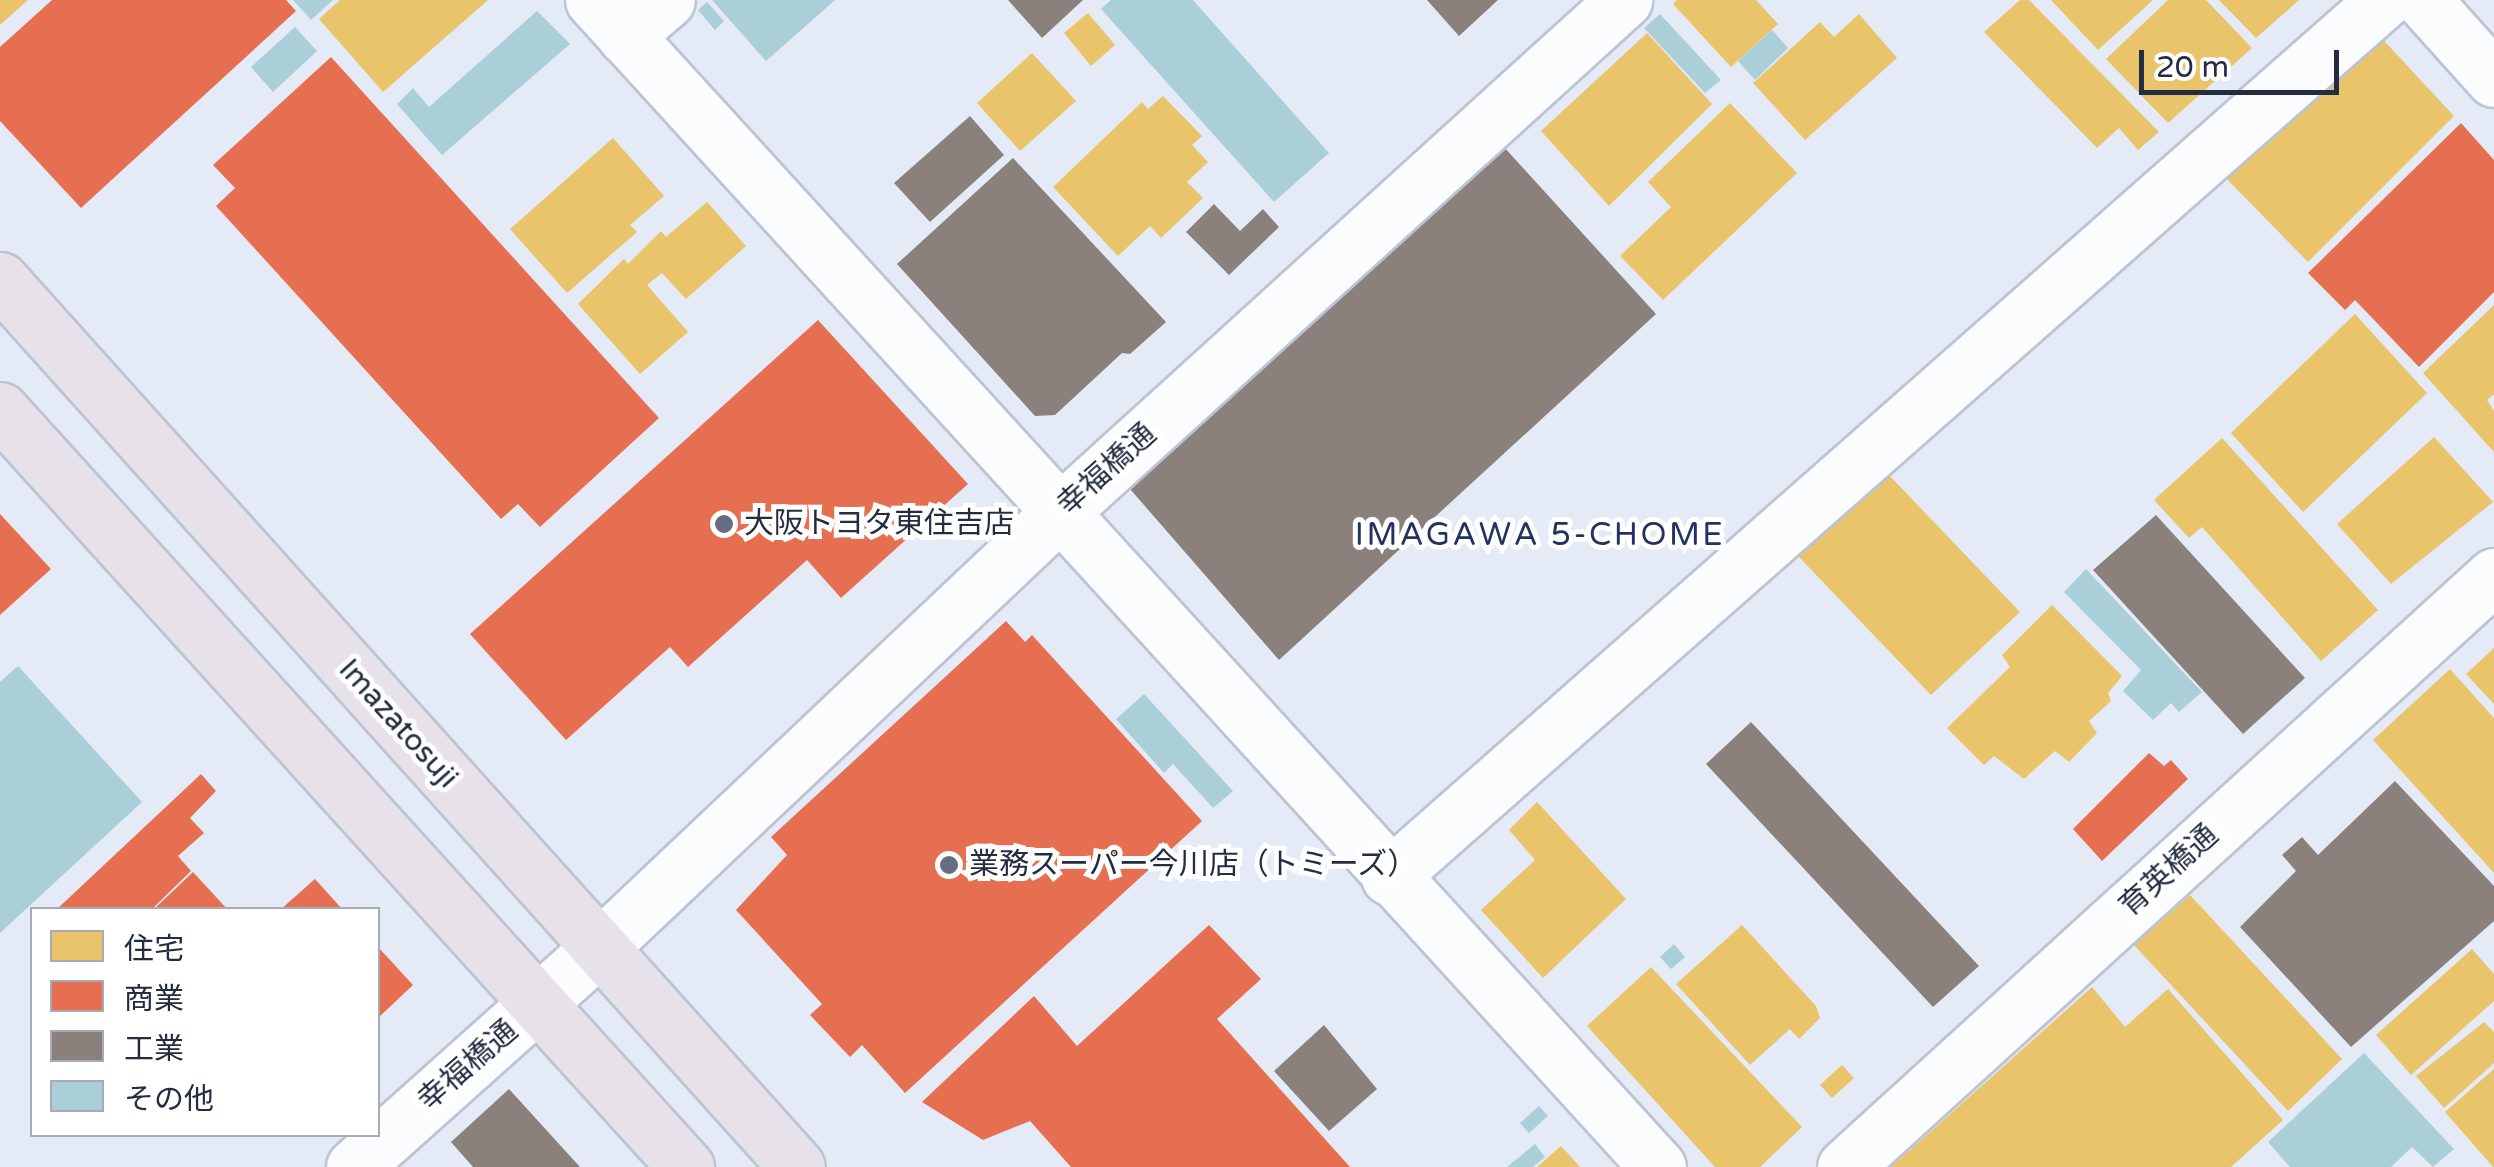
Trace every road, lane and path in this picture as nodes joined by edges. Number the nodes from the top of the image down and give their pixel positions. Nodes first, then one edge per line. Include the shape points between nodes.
1 (667, 0) edge
2 (1624, 0) edge
3 (2384, 0) edge
4 (2423, 0) edge
5 (609, 18) edge
6 (2494, 79) edge
7 (0, 280) edge
8 (0, 410) edge
9 (1058, 514) junction
10 (2494, 576) edge
11 (1389, 877) junction
12 (598, 949) junction
13 (538, 1004) junction
14 (354, 1167) edge
15 (686, 1167) edge
16 (797, 1167) edge
17 (1658, 1167) edge
18 (1845, 1167) edge

1 - 5 street
2 - 9 street, 幸福橋通
3 - 11 street
4 - 6 street
5 - 9 street
7 - 12 main road, Imazatosuji
8 - 13 main road
9 - 11 street
9 - 12 street, 幸福橋通
10 - 18 street, 育英橋通
11 - 17 street
12 - 13 street, 幸福橋通
12 - 16 main road, Imazatosuji
13 - 14 street, 幸福橋通
13 - 15 main road

